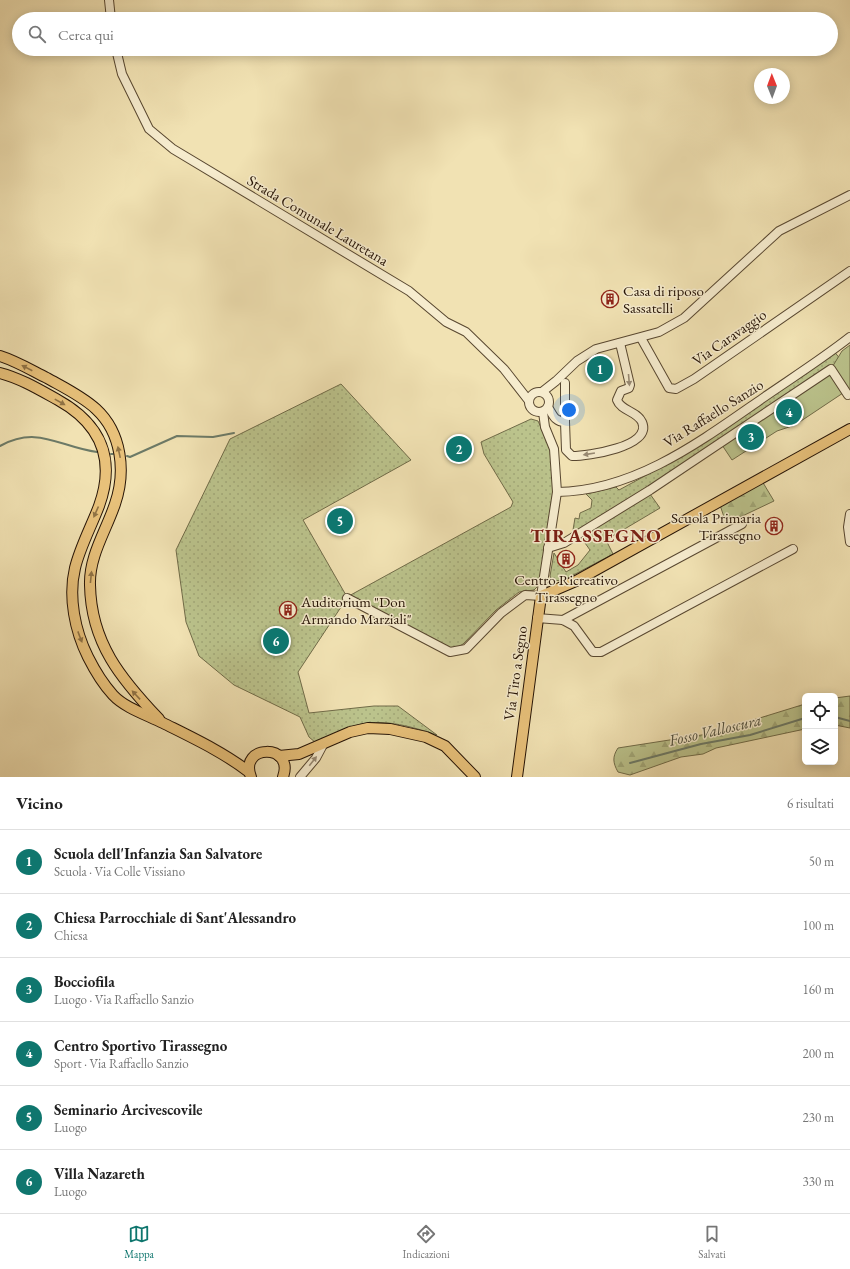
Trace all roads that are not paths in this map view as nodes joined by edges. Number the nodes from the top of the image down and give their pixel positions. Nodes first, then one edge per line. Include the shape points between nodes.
1 (109, 0) edge
2 (110, 12) edge
3 (118, 56) edge
4 (850, 195) edge
5 (850, 271) edge
6 (850, 337) edge
7 (641, 338) junction
8 (620, 343) junction
9 (0, 356) edge
10 (0, 373) edge
11 (565, 383) dead end
12 (545, 394) junction
13 (848, 395) dead end
14 (529, 401) junction
15 (542, 410) junction
16 (565, 422) junction
17 (850, 429) edge
18 (557, 492) junction
19 (850, 514) edge
20 (742, 524) dead end
21 (850, 542) edge
22 (548, 548) junction
23 (793, 548) dead end
24 (541, 596) junction
25 (347, 598) dead end
26 (537, 618) junction
27 (563, 620) junction
28 (163, 723) junction
29 (324, 743) junction
30 (299, 754) junction
31 (228, 756) junction
32 (279, 756) junction
33 (253, 758) junction
34 (284, 774) edge
35 (516, 774) edge
36 (250, 775) edge
37 (300, 777) edge
38 (475, 777) edge

1 - 2 street
3 - 14 street, Strada Comunale Lauretana via 122,74 149,129 167,144 409,291 446,322 466,332 504,369
4 - 7 street via 779,232 684,318 659,332
5 - 7 street, Via Caravaggio via 676,389 669,388
6 - 18 street, Via Raffaello Sanzio via 708,436 646,470 597,488
7 - 8 street
8 - 12 street via 596,349 585,356 570,367
8 -> 16 street via 630,385 629,388 620,391 618,400 621,406 642,421 640,435 617,449 572,456 566,450
28 -> 9 main road via 132,690 105,651 91,604 92,564 105,525 115,505 120,483 121,462 114,435 96,409 69,390
10 -> 28 main road via 40,390 80,414 91,425 99,439 106,465 105,486 75,569 72,589 77,630 88,656 114,696
11 - 16 street
12 - 14 street via 533,393
12 - 15 street
13 - 22 street via 831,369 650,490 564,543
14 - 15 street, Strada Comunale Lauretana via 530,407
15 - 16 street, Strada Comunale Lauretana via 560,422
15 - 18 street via 545,427 554,449
17 - 24 main road via 597,570
18 - 22 street
19 - 21 street
20 - 27 street
22 - 24 street
23 - 27 street via 601,652 593,652 574,626
24 - 25 street via 525,595 501,613 466,649 450,652
24 - 26 main road, Via Tiro a Segno
26 - 27 street
26 - 35 main road, Via Tiro a Segno
28 - 31 main road
29 - 30 main road
37 -> 29 street via 316,758
29 - 38 main road via 350,732 368,728 407,731 445,746
30 - 32 main road
30 - 34 main road
31 - 33 main road
31 - 36 main road
32 - 33 main road via 267,751
32 - 34 main road
33 - 36 main road via 249,767

